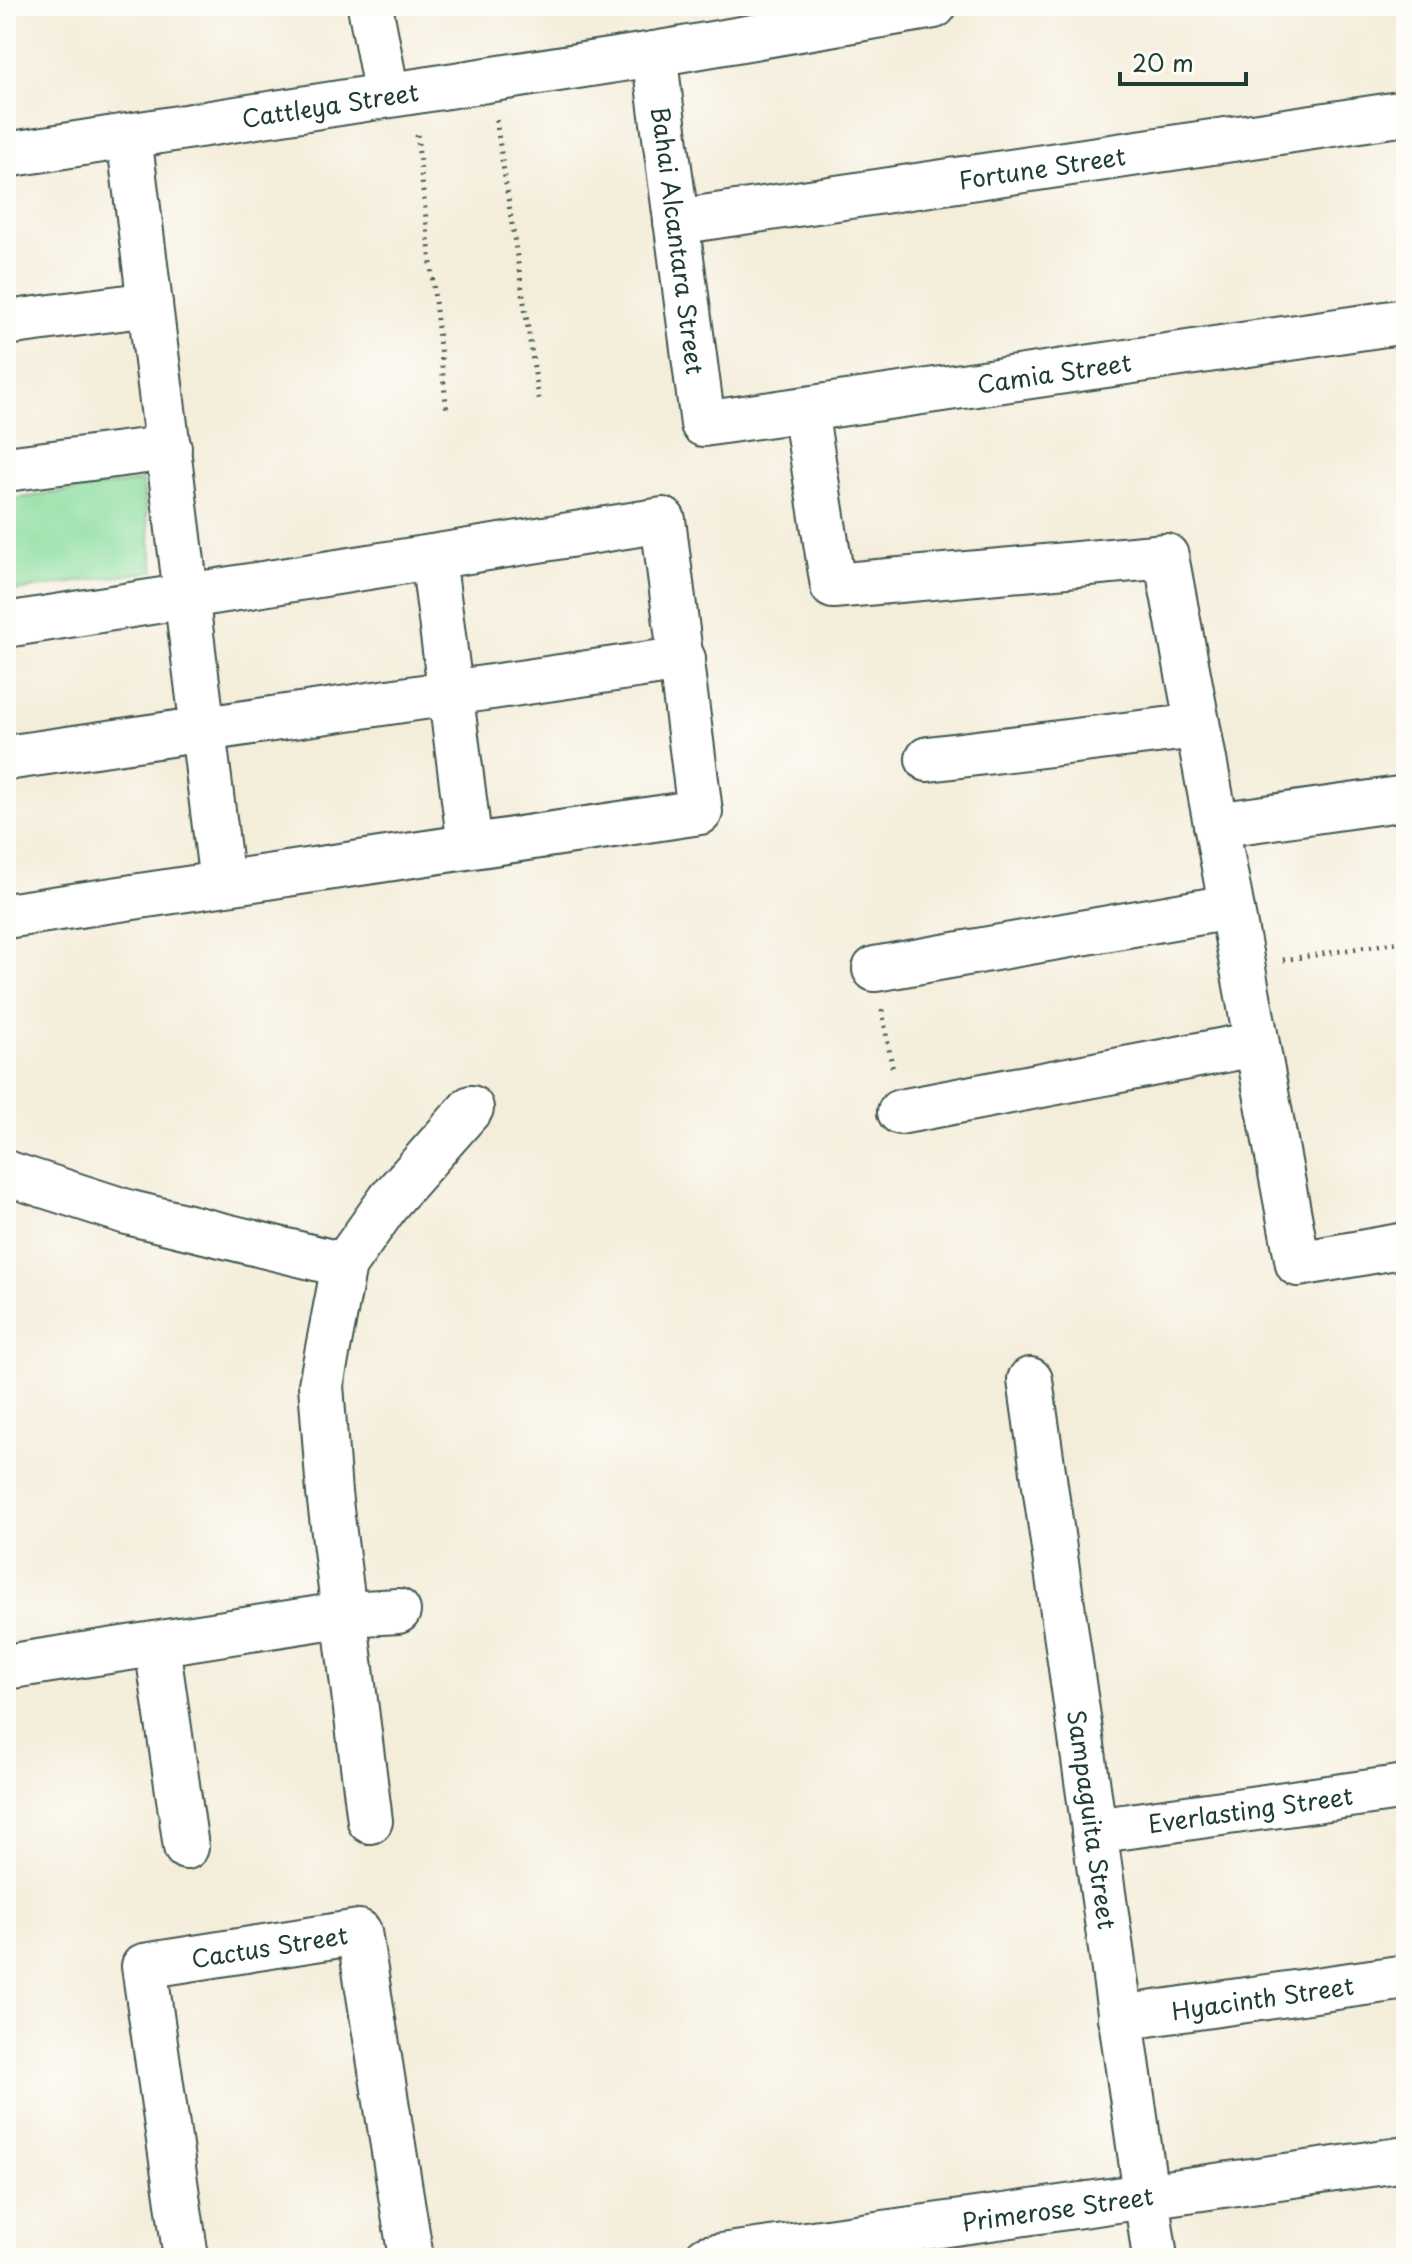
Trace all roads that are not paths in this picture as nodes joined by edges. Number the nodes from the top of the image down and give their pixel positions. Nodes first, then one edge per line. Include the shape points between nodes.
1 (370, 6) edge
2 (934, 6) edge
3 (786, 19) edge
4 (654, 54) junction
5 (400, 94) junction
6 (1406, 113) edge
7 (129, 136) junction
8 (6, 155) edge
9 (676, 222) junction
10 (150, 304) junction
11 (1406, 321) edge
12 (6, 323) edge
13 (805, 410) junction
14 (703, 424) joint
15 (169, 448) junction
16 (6, 469) edge
17 (433, 557) junction
18 (187, 596) junction
19 (6, 625) edge
20 (683, 659) junction
21 (451, 694) junction
22 (1197, 726) junction
23 (204, 731) junction
24 (6, 758) edge
25 (928, 759) dead end
26 (1406, 798) edge
27 (1216, 825) junction
28 (470, 846) junction
29 (222, 883) junction
30 (1230, 907) junction
31 (6, 916) edge
32 (875, 969) road end
33 (1256, 1044) junction
34 (471, 1108) dead end
35 (900, 1112) road end
36 (6, 1173) edge
37 (1406, 1245) edge
38 (344, 1265) junction
39 (1030, 1380) dead end
40 (398, 1611) dead end
41 (347, 1614) junction
42 (157, 1645) junction
43 (6, 1667) edge
44 (1406, 1787) edge
45 (370, 1821) dead end
46 (1094, 1831) junction
47 (186, 1847) dead end
48 (1406, 1977) edge
49 (1120, 2018) junction
50 (1406, 2159) edge
51 (1146, 2196) junction
52 (186, 2258) edge
53 (411, 2258) edge
54 (707, 2258) edge
55 (1155, 2258) edge

1 - 5 street
2 - 3 street, Cattleya Street
3 - 4 street, Cattleya Street
4 - 5 street, Cattleya Street
4 - 9 street, Bahai Alcantara Street
5 - 7 street, Cattleya Street
6 - 9 street, Fortune Street
7 - 8 street, Cattleya Street
7 - 10 street
9 - 14 street, Bahai Alcantara Street
10 - 12 street
10 - 15 street
11 - 13 street, Camia Street
13 - 14 street, Camia Street
13 - 22 street via 833,586 1166,556
15 - 16 street
15 - 18 street
17 - 18 street
17 - 20 street via 663,520
17 - 21 street
18 - 19 street
18 - 23 street
20 - 21 street
20 - 28 street via 700,812
21 - 23 street
21 - 28 street
22 - 25 street
22 - 27 street
23 - 24 street
23 - 29 street
26 - 27 street
27 - 30 street
28 - 29 street
29 - 31 street
30 - 32 street
30 - 33 street
33 - 35 street
33 - 37 street via 1298,1264
34 - 38 street via 390,1200
36 - 38 street via 127,1212
38 - 41 street via 321,1385 329,1493
39 - 46 street, Sampaguita Street
40 - 41 street
41 - 42 street
41 - 45 street
42 - 43 street
42 - 47 street
44 - 46 street, Everlasting Street
46 - 49 street, Sampaguita Street
48 - 49 street, Hyacinth Street
49 - 51 street, Sampaguita Street
50 - 51 street, Primerose Street
51 - 54 street, Primerose Street
51 - 55 street, Sampaguita Street
52 - 53 street, Cactus Street via 144,1966 359,1932

